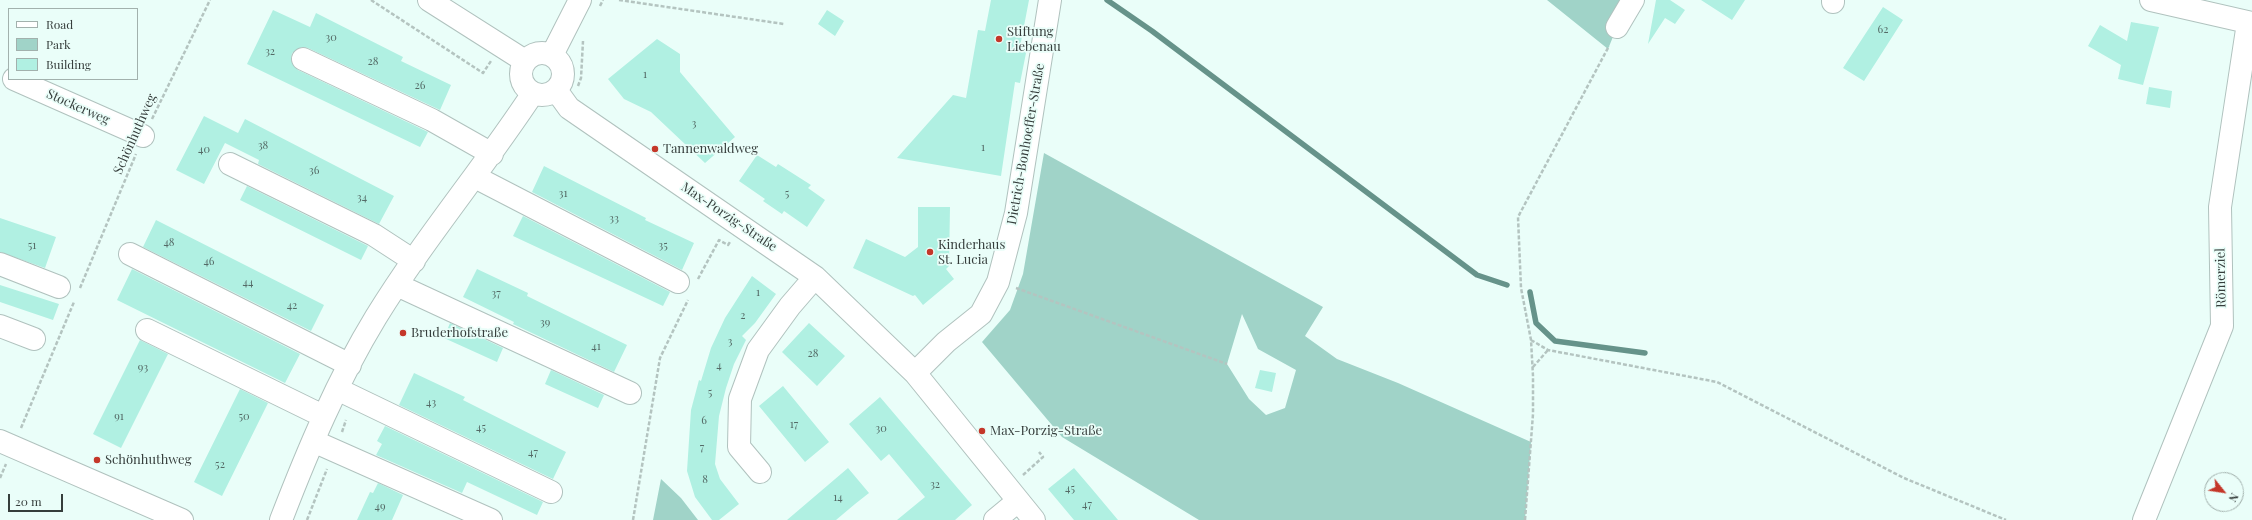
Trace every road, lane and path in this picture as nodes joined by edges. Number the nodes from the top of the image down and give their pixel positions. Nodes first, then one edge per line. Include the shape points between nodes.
1 (210, 0) edge
2 (429, 0) edge
3 (603, 0) edge
4 (619, 0) edge
5 (1050, 0) edge
6 (1633, 0) edge
7 (2151, 0) edge
8 (590, 3) edge
9 (2250, 23) edge
10 (784, 24) dead end
11 (1617, 27) joint
12 (586, 34) dead end
13 (552, 55) junction
14 (303, 59) dead end
15 (525, 61) junction
16 (16, 80) edge
17 (556, 90) junction
18 (533, 93) junction
19 (569, 108) junction
20 (143, 136) junction
21 (492, 154) junction
22 (230, 164) dead end
23 (476, 177) junction
24 (743, 226) junction
25 (130, 254) dead end
26 (414, 261) junction
27 (0, 264) edge
28 (816, 276) junction
29 (998, 282) junction
30 (397, 285) junction
31 (688, 286) junction
32 (59, 287) dead end
33 (0, 326) edge
34 (148, 330) dead end
35 (34, 339) dead end
36 (1531, 340) junction
37 (1548, 350) junction
38 (1227, 364) dead end
39 (350, 365) junction
40 (1533, 367) junction
41 (915, 373) junction
42 (346, 393) junction
43 (630, 393) dead end
44 (323, 416) junction
45 (313, 441) junction
46 (7, 444) edge
47 (335, 450) junction
48 (1039, 452) dead end
49 (760, 472) dead end
50 (0, 478) edge
51 (551, 492) dead end
52 (1013, 494) junction
53 (182, 520) edge
54 (281, 520) edge
55 (307, 520) edge
56 (491, 520) edge
57 (633, 520) edge
58 (995, 520) edge
59 (1034, 520) edge
60 (1525, 520) edge
61 (2006, 520) edge
62 (2144, 520) edge

1 - 20 path, Schönhuthweg
2 - 15 street
3 - 8 path
4 - 10 path
5 - 29 street, Dietrich-Bonhoeffer-Straße via 1016,213
6 - 11 street
7 - 9 street
8 - 13 street
9 - 62 street, Römerziel via 2220,207 2222,326
11 - 36 path via 1608,49 1518,217 1521,288
12 - 19 path via 583,41 581,78
13 - 15 street via 542,53 533,55
13 - 17 street via 558,60 563,76
14 - 21 street via 432,120
15 - 18 street via 522,79
16 - 20 street, Stockerweg
17 - 18 street via 545,95
17 - 19 street, Max-Porzig-Straße
18 - 21 street
19 - 24 street, Max-Porzig-Straße
20 - 46 path, Schönhuthweg
21 - 23 street
22 - 26 street via 374,235
23 - 26 street
23 - 31 street
24 - 28 street, Max-Porzig-Straße
24 - 31 path via 728,245 719,240
25 - 39 street
26 - 30 street
27 - 32 street
28 - 41 street, Max-Porzig-Straße
28 - 49 street via 758,350 740,399 739,448
29 - 38 path
29 - 41 street, Dietrich-Bonhoeffer-Straße via 981,314 946,342
30 - 39 street
30 - 43 street
31 - 57 path via 660,358
33 - 35 street
34 - 44 street
36 - 37 path
36 - 40 path
37 - 40 path
37 - 61 path via 1717,382 1904,478
39 - 42 street
40 - 60 path via 1533,414
41 - 52 street, Max-Porzig-Straße
42 - 44 street
42 - 47 path
42 - 51 street
44 - 45 street
45 - 47 street
45 - 54 street
46 - 50 path, Schönhuthweg
46 - 53 street
47 - 55 path
47 - 56 street
48 - 52 path via 1043,457
52 - 58 street
52 - 59 street, Max-Porzig-Straße

